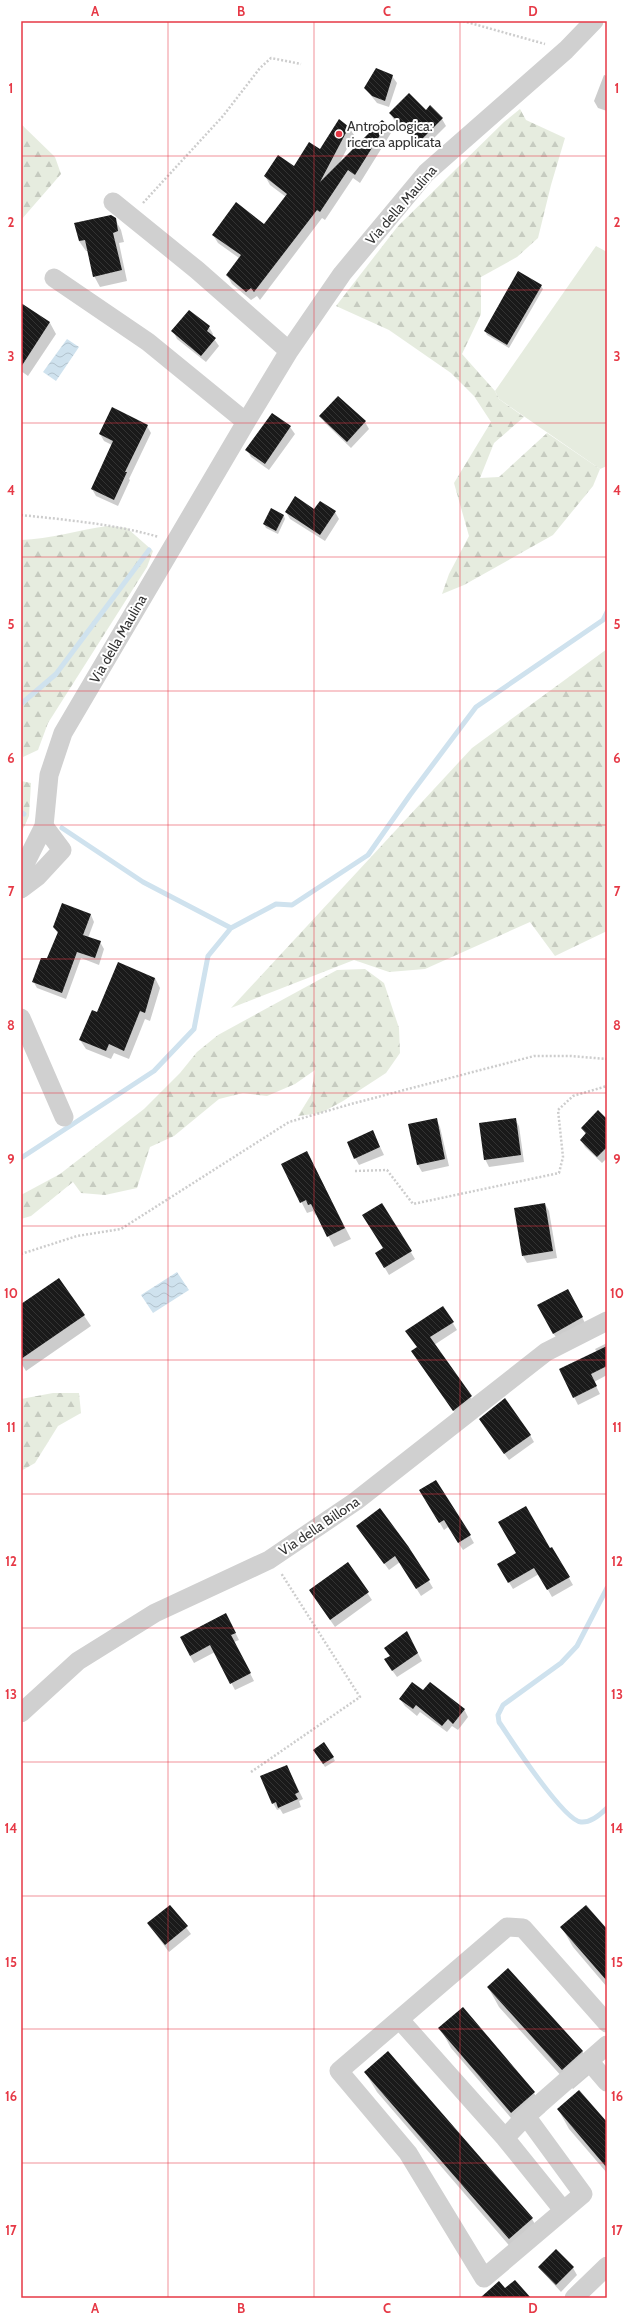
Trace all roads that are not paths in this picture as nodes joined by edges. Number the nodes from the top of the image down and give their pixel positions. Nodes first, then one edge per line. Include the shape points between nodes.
1 (594, 21) edge
2 (113, 202) dead end
3 (54, 278) dead end
4 (289, 351) junction
5 (246, 422) junction
6 (44, 826) junction
7 (21, 867) edge
8 (21, 889) edge
9 (21, 1018) edge
10 (64, 1117) dead end
11 (607, 1321) edge
12 (21, 1713) edge
13 (400, 2020) junction
14 (607, 2023) edge
15 (607, 2045) edge
16 (588, 2061) junction
17 (607, 2082) edge
18 (526, 2116) junction
19 (505, 2138) junction
20 (563, 2210) junction
21 (607, 2266) edge
22 (574, 2298) edge

1 - 4 street, Via della Maulina via 566,50 426,173 342,274
2 - 4 street via 197,270
3 - 5 street via 148,342
4 - 5 street, Via della Maulina
5 - 6 street, Via della Maulina via 63,733 49,775
6 - 7 street, Via della Maulina via 25,864
6 - 8 street via 62,850 37,877
9 - 10 street
11 - 12 street, Via della Billona via 546,1352 356,1502 271,1558 155,1613 78,1660
13 - 14 street via 507,1927 523,1928
13 - 19 street
13 - 20 street via 339,2071 408,2153 484,2278
15 - 16 street
16 - 17 street
16 - 18 street
18 - 19 street
18 - 20 street via 583,2194
19 - 20 street
21 - 22 street

